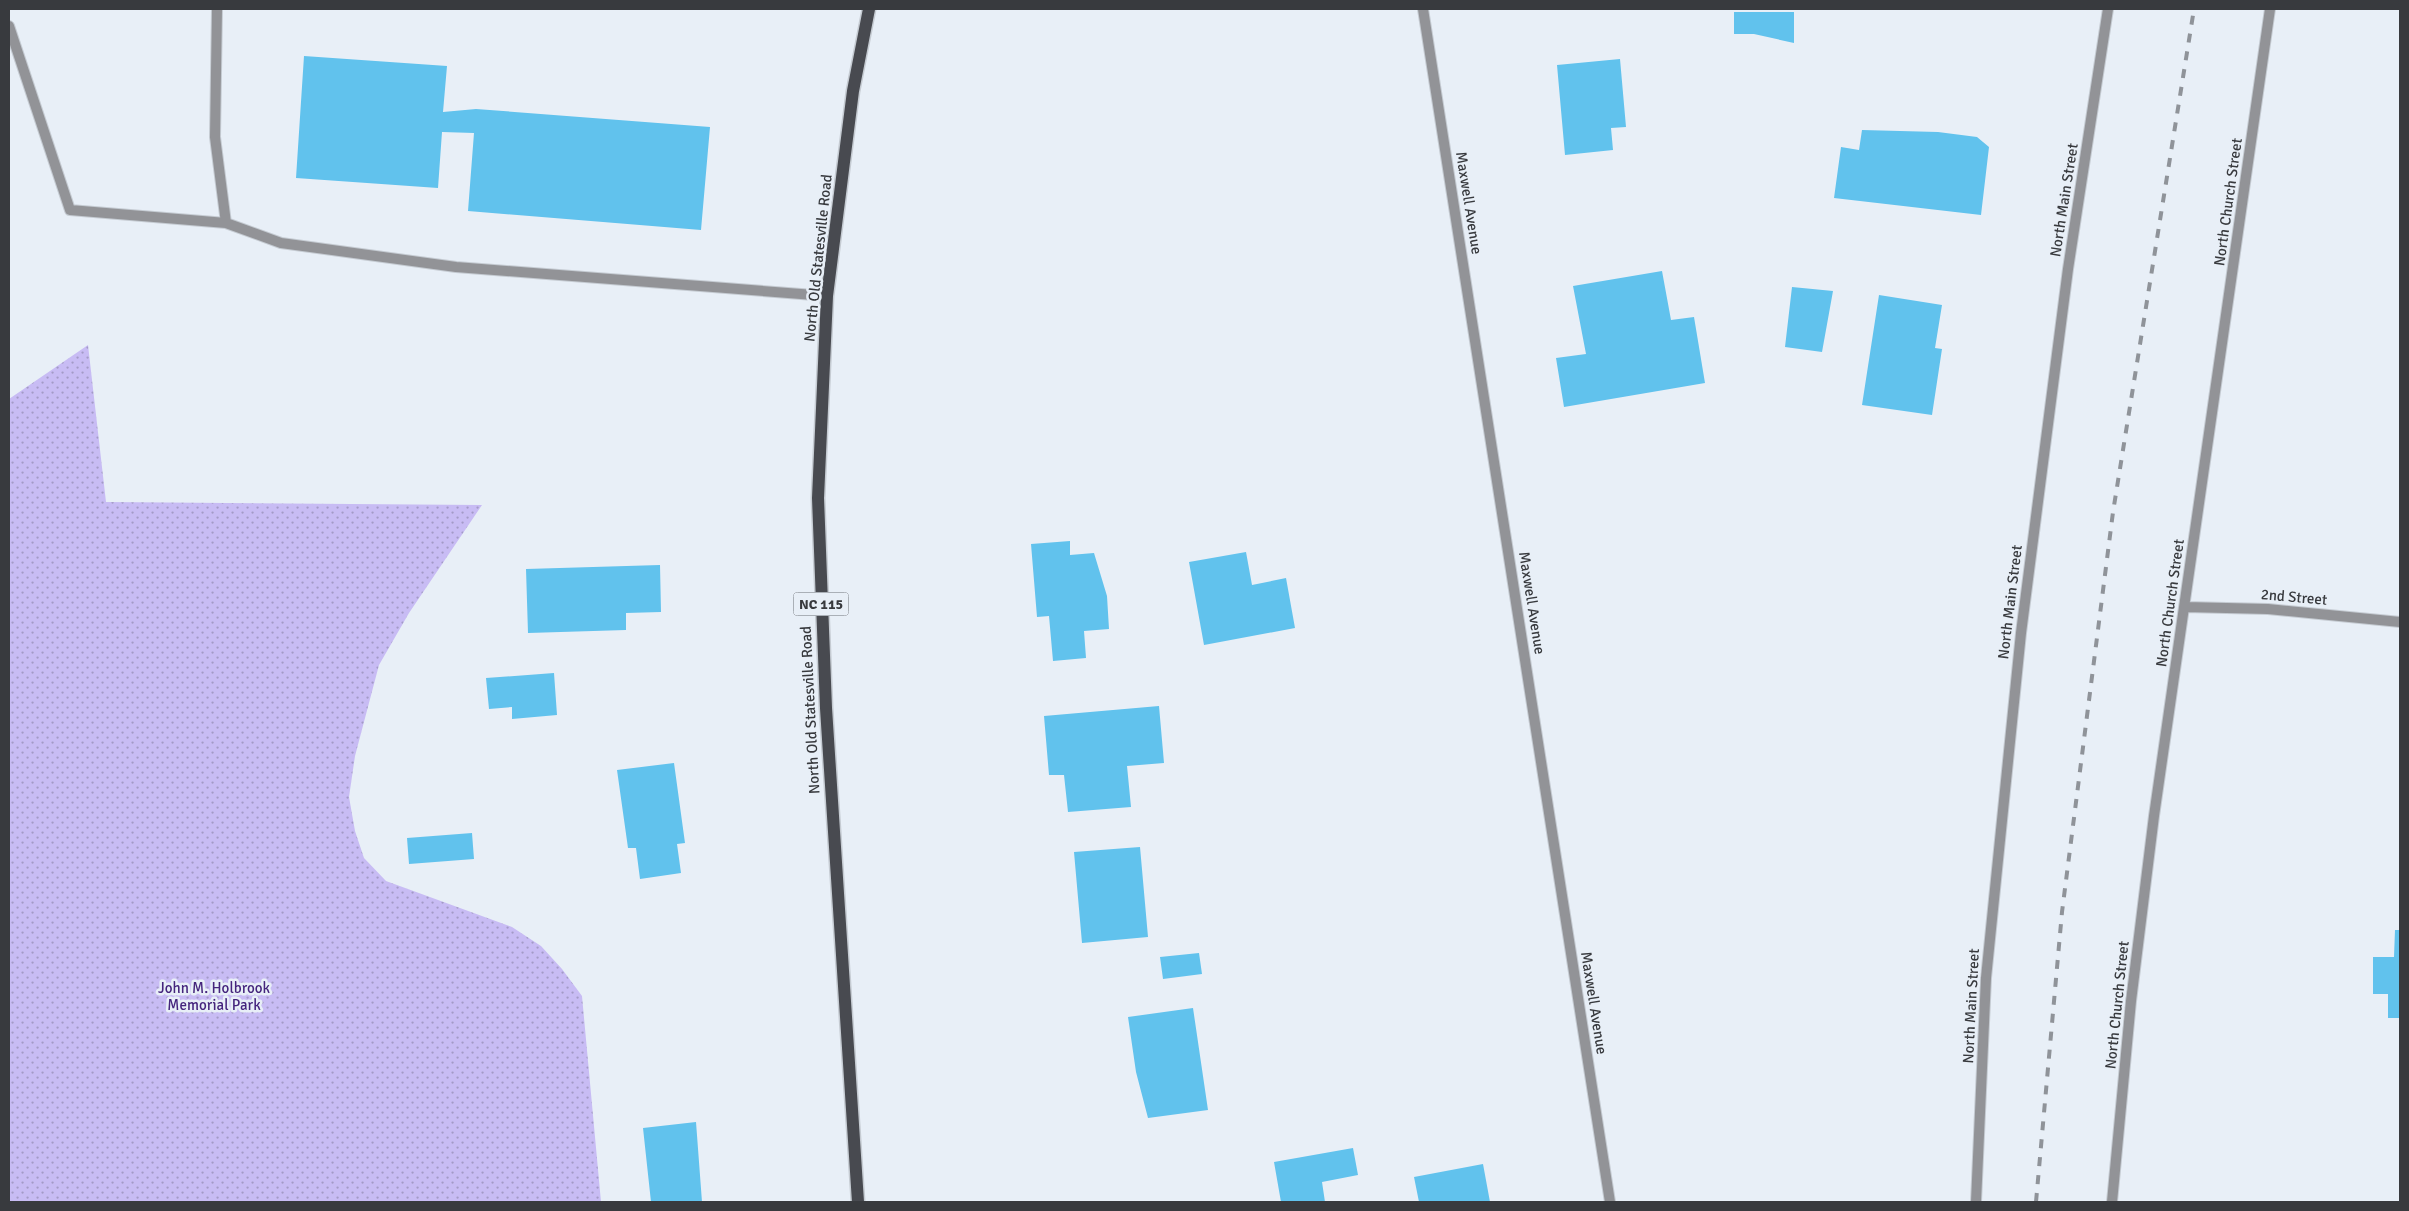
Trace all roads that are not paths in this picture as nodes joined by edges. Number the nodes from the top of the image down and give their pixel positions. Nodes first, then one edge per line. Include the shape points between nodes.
1 (217, 9) edge
2 (870, 9) edge
3 (1424, 9) edge
4 (2108, 9) edge
5 (2270, 9) edge
6 (9, 26) edge
7 (226, 224) junction
8 (827, 296) junction
9 (2184, 607) junction
10 (2400, 622) edge
11 (858, 1202) edge
12 (1610, 1202) edge
13 (1976, 1202) edge
14 (2112, 1202) edge

1 - 7 street via 215,137
2 - 8 main road, North Old Statesville Road / NC 115 via 853,91
3 - 12 street, Maxwell Avenue
4 - 13 street, North Main Street via 2068,269 2021,633 1986,978
5 - 9 street, North Church Street
6 - 7 street via 70,210
7 - 8 street via 281,243 456,267
8 - 11 main road, North Old Statesville Road / NC 115 via 818,498 821,613
9 - 10 street, 2nd Street via 2268,609
9 - 14 street, North Church Street via 2131,1001

